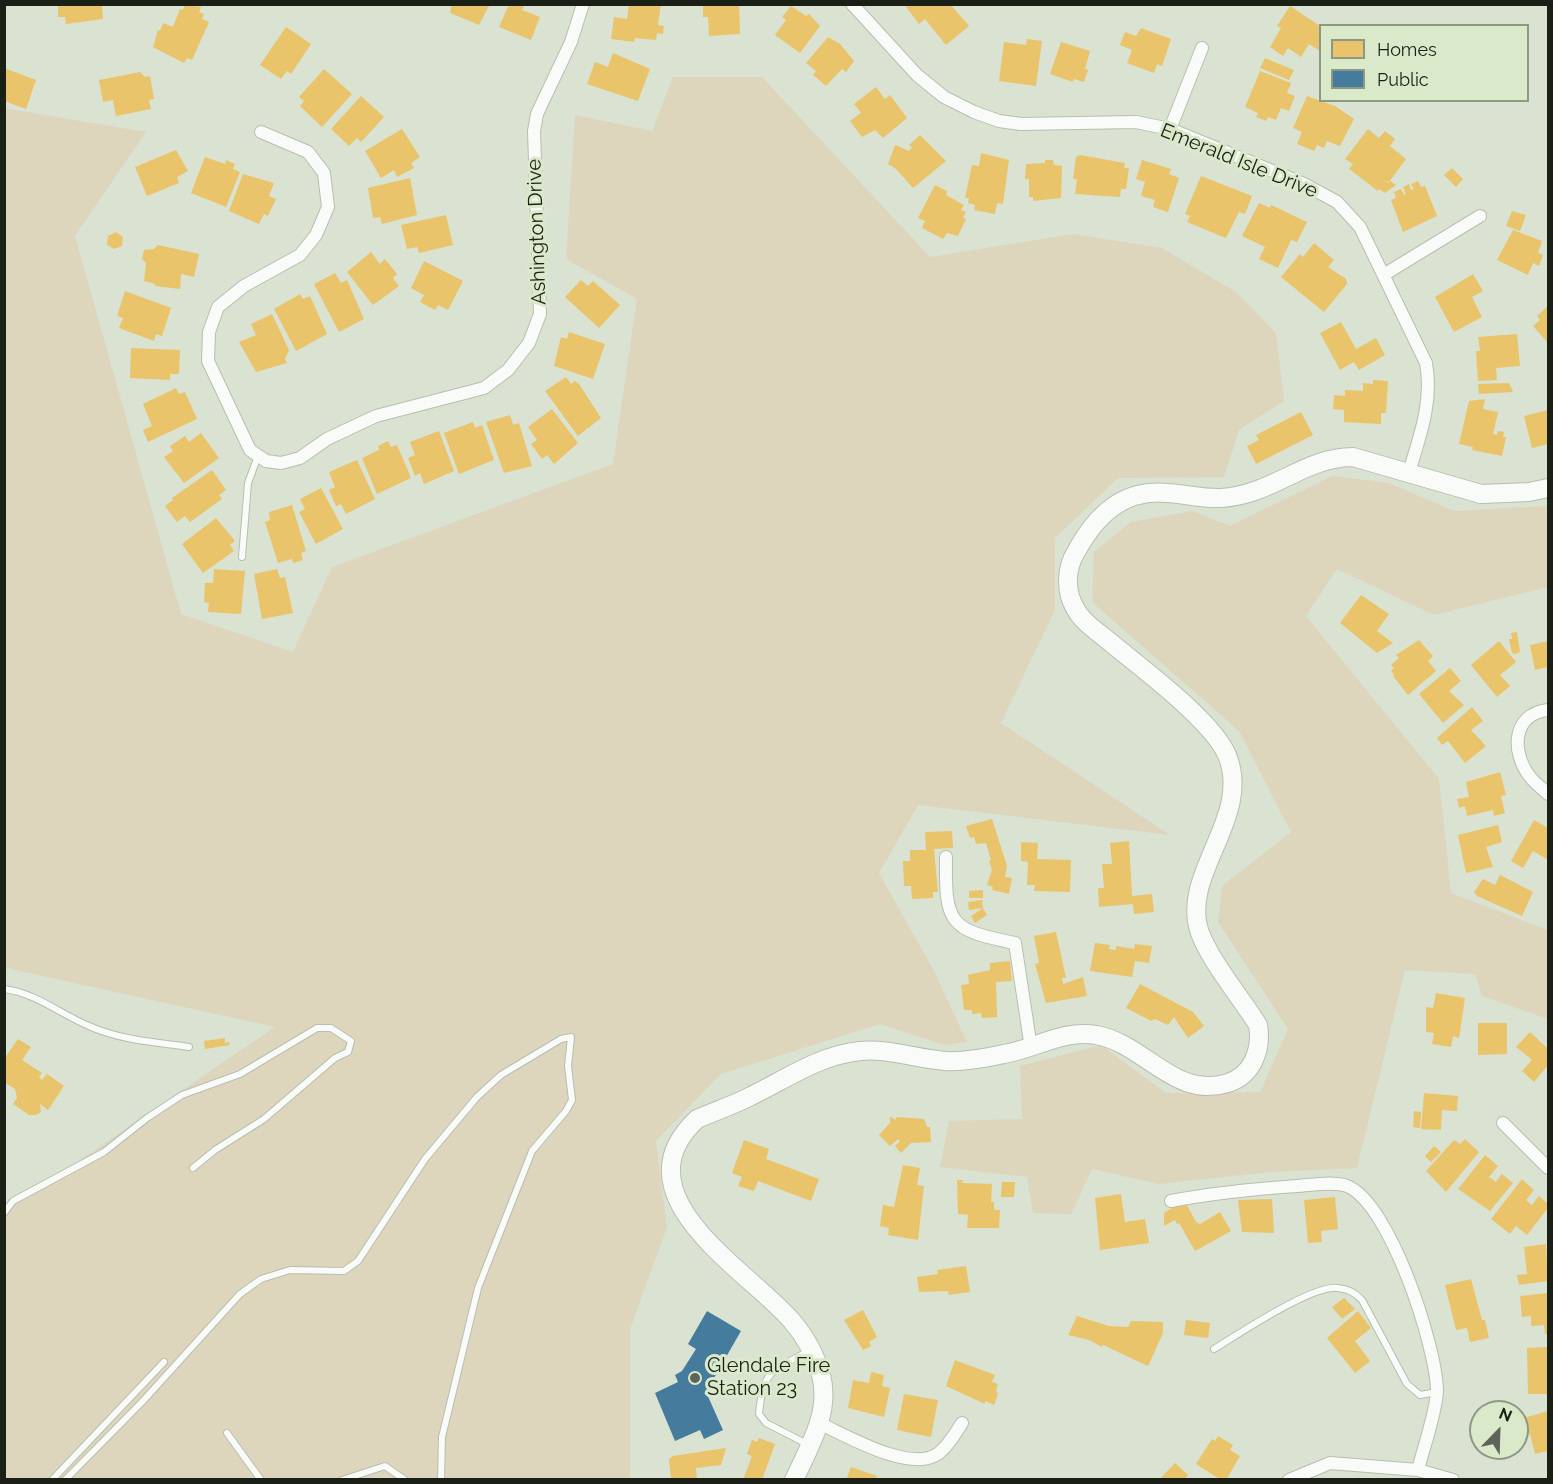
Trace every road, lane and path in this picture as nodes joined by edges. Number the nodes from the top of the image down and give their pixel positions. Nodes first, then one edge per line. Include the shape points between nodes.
1 (583, 4) edge
2 (852, 4) edge
3 (1202, 48) dead end
4 (1170, 129) junction
5 (261, 132) dead end
6 (1480, 216) dead end
7 (1384, 274) junction
8 (258, 456) junction
9 (1409, 472) junction
10 (1548, 488) edge
11 (242, 557) dead end
12 (1548, 710) edge
13 (1548, 794) edge
14 (946, 856) dead end
15 (4, 989) edge
16 (189, 1047) dead end
17 (1031, 1048) junction
18 (1503, 1123) dead end
19 (193, 1168) dead end
20 (1548, 1168) edge
21 (1171, 1200) dead end
22 (4, 1214) edge
23 (1214, 1349) dead end
24 (811, 1350) junction
25 (164, 1362) dead end
26 (1437, 1392) junction
27 (962, 1423) dead end
28 (819, 1424) junction
29 (227, 1433) dead end
30 (810, 1445) junction
31 (1418, 1470) junction
32 (52, 1479) edge
33 (65, 1479) edge
34 (261, 1479) edge
35 (342, 1479) edge
36 (405, 1479) edge
37 (441, 1479) edge
38 (794, 1479) edge
39 (1289, 1479) edge
40 (1453, 1479) edge

1 - 8 street, Ashington Drive via 571,42 537,114 534,130 540,314 529,343 508,370 484,388 376,416 327,439 300,458 281,463
2 - 4 street, Emerald Isle Drive via 917,75 944,97 974,112 1021,124 1136,122
3 - 4 street
4 - 7 street, Emerald Isle Drive via 1304,184 1337,202 1360,227
5 - 8 street via 308,152 324,173 328,207 316,236 300,255 244,286 218,307 209,332 208,361 250,450
6 - 7 street
7 - 9 street, Emerald Isle Drive via 1420,347 1430,382
8 - 11 lane via 248,483
9 - 10 main road via 1481,494
9 - 17 main road via 1353,457 1324,459 1264,489 1242,495 1220,498 1165,492 1138,494 1107,509 1086,532 1071,560 1068,575 1074,607 1096,631 1176,697 1219,741 1227,755 1233,784 1226,826 1202,881 1200,932 1258,1025 1261,1040 1248,1070 1228,1083 1206,1086 1192,1086 1113,1039 1095,1034 1072,1035
12 - 13 street via 1524,720 1517,735 1520,755 1530,777
14 - 17 street via 945,898 952,917 976,935 1016,943
15 - 16 lane via 31,996 89,1026 121,1037
17 - 24 main road via 946,1061 861,1051 833,1056 697,1119 685,1130 675,1146 670,1169 681,1208 708,1243 791,1320
18 - 20 street
19 - 22 lane via 264,1119 335,1058 348,1052 351,1041 331,1028 317,1028 240,1074 182,1095 104,1152 13,1201
21 - 26 street via 1222,1191 1347,1186 1368,1202 1401,1257 1432,1355
23 - 26 lane via 1312,1294 1336,1287 1353,1291 1362,1300 1407,1384 1420,1395
24 - 28 main road via 824,1397
24 - 30 lane via 770,1372 761,1390 759,1414 766,1423
25 - 32 lane
26 - 31 street
27 - 28 street via 937,1455 918,1460 890,1455
28 - 30 main road
29 - 34 lane
30 - 38 main road
31 - 39 street via 1330,1463
31 - 40 street
33 - 37 lane via 142,1402 240,1294 261,1279 290,1270 344,1271 358,1261 425,1159 477,1097 501,1075 561,1039 571,1037 568,1066 572,1100 532,1151 478,1288 442,1437
35 - 36 lane via 385,1466

